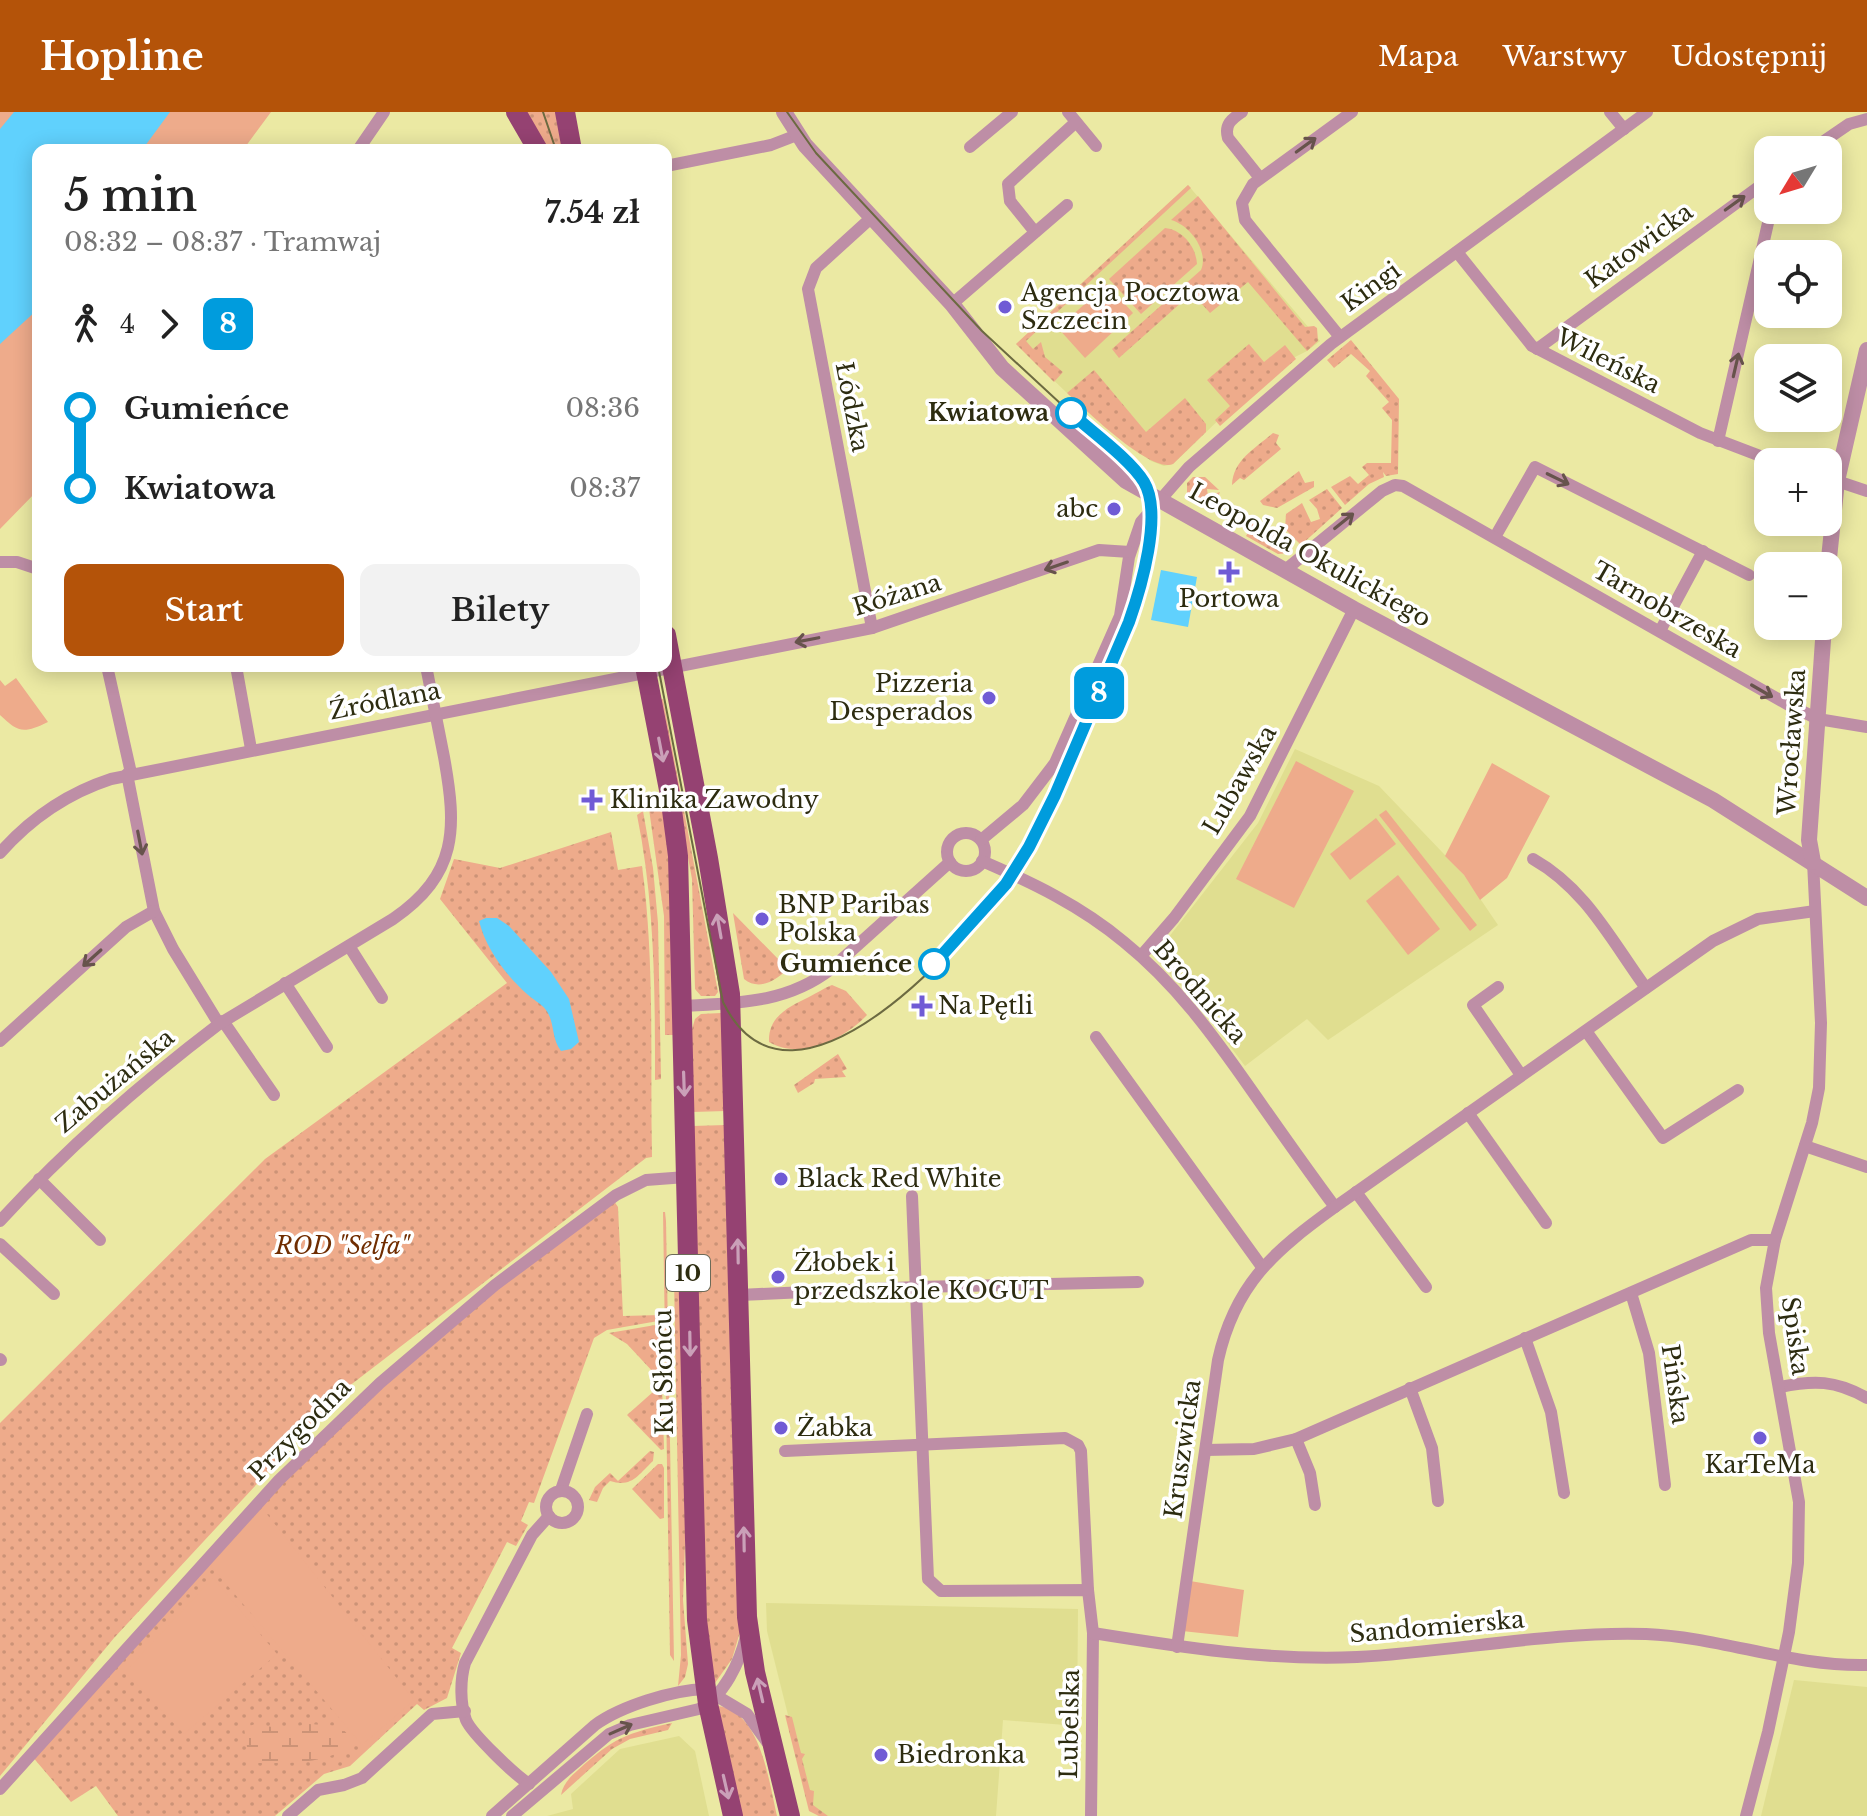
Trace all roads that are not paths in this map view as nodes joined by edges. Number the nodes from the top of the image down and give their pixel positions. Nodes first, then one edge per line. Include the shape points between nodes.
1 (384, 112) edge
2 (516, 112) edge
3 (565, 112) edge
4 (784, 112) edge
5 (1012, 112) edge
6 (1242, 112) edge
7 (1352, 112) edge
8 (1610, 112) edge
9 (1647, 112) edge
10 (1072, 117) edge
11 (1867, 119) edge
12 (1624, 129) junction
13 (797, 135) junction
14 (1831, 136) edge
15 (362, 144) edge
16 (535, 144) edge
17 (571, 144) edge
18 (1096, 146) dead end
19 (970, 147) dead end
20 (672, 165) edge
21 (1260, 178) junction
22 (1754, 190) edge
23 (1067, 205) dead end
24 (871, 218) junction
25 (1768, 224) edge
26 (1035, 232) junction
27 (1457, 252) junction
28 (952, 304) junction
29 (1340, 337) junction
30 (1537, 349) junction
31 (1867, 350) edge
32 (1718, 441) junction
33 (1841, 448) edge
34 (1754, 454) edge
35 (1842, 483) edge
36 (1867, 491) edge
37 (1160, 500) junction
38 (1495, 537) junction
39 (1703, 551) junction
40 (1130, 552) junction
41 (0, 562) edge
42 (32, 567) edge
43 (1284, 571) junction
44 (1749, 575) dead end
45 (1354, 609) junction
46 (872, 628) junction
47 (1660, 631) junction
48 (1823, 640) edge
49 (672, 668) joint
50 (108, 672) edge
51 (237, 672) edge
52 (427, 672) edge
53 (636, 672) edge
54 (646, 672) edge
55 (436, 714) junction
56 (1818, 719) junction
57 (1867, 727) edge
58 (251, 749) junction
59 (129, 774) junction
60 (981, 840) junction
61 (0, 853) edge
62 (1533, 859) dead end
63 (982, 861) junction
64 (950, 862) junction
65 (1813, 862) junction
66 (1867, 898) edge
67 (154, 911) junction
68 (1815, 911) junction
69 (349, 946) junction
70 (1141, 956) junction
71 (285, 983) junction
72 (1498, 987) dead end
73 (1646, 988) junction
74 (382, 998) dead end
75 (731, 1003) junction
76 (682, 1006) junction
77 (221, 1022) junction
78 (1586, 1031) junction
79 (1096, 1037) dead end
80 (0, 1041) edge
81 (327, 1047) dead end
82 (1521, 1075) junction
83 (1738, 1090) dead end
84 (274, 1095) dead end
85 (1468, 1113) junction
86 (1805, 1146) junction
87 (1867, 1167) edge
88 (686, 1177) junction
89 (39, 1179) junction
90 (1356, 1192) junction
91 (912, 1196) dead end
92 (1335, 1207) junction
93 (0, 1221) edge
94 (1546, 1223) dead end
95 (100, 1240) dead end
96 (1775, 1240) junction
97 (0, 1244) edge
98 (1262, 1267) junction
99 (1138, 1282) dead end
100 (916, 1287) junction
101 (1426, 1287) dead end
102 (1631, 1293) junction
103 (54, 1294) dead end
104 (739, 1295) junction
105 (1525, 1338) junction
106 (1780, 1387) junction
107 (1410, 1388) junction
108 (1867, 1398) edge
109 (587, 1414) dead end
110 (1296, 1439) junction
111 (923, 1445) junction
112 (1206, 1450) junction
113 (785, 1451) dead end
114 (1665, 1485) dead end
115 (561, 1490) junction
116 (1564, 1493) dead end
117 (1438, 1501) dead end
118 (1315, 1505) dead end
119 (549, 1516) junction
120 (1088, 1590) junction
121 (747, 1617) junction
122 (1093, 1633) junction
123 (1177, 1647) junction
124 (1783, 1657) junction
125 (1867, 1665) edge
126 (710, 1695) junction
127 (465, 1711) junction
128 (777, 1763) junction
129 (529, 1784) junction
130 (0, 1789) edge
131 (288, 1816) edge
132 (492, 1816) edge
133 (512, 1816) edge
134 (733, 1816) edge
135 (790, 1816) edge
136 (1091, 1816) edge
137 (1746, 1816) edge

1 - 15 street
2 - 16 main road
3 - 17 main road
4 - 13 street, Leopolda Okulickiego
5 - 19 street
6 - 21 street via 1227,126 1228,138
21 -> 7 street
8 - 12 street
9 - 12 street, Kingi
10 - 18 street
10 - 26 street via 1008,184 1010,201
11 - 14 street
12 - 27 street, Kingi
13 - 20 street
13 - 24 street, Leopolda Okulickiego
21 - 29 street via 1244,196 1245,220
30 -> 22 street, Katowicka
23 - 26 street
24 - 28 street, Leopolda Okulickiego
24 - 46 street, Łódzka via 816,268 808,289
32 -> 25 street
26 - 28 street
27 - 29 street, Kingi
27 - 30 street, Wileńska
28 - 37 street, Leopolda Okulickiego via 1026,391 1119,476
29 - 37 street, Kingi via 1207,449
30 - 32 street, Wileńska
31 - 33 street
32 - 34 street, Wileńska
35 - 36 street
37 - 40 street via 1141,522
37 - 43 street, Leopolda Okulickiego
38 -> 39 street via 1535,467
43 -> 38 street, Tarnobrzeska via 1395,485 1421,494
38 - 47 street, Tarnobrzeska
39 - 44 street
39 - 47 street
40 -> 46 street, Różana via 1099,550
40 - 60 street via 1119,618 1058,757 1023,805
41 - 42 street
43 - 45 street, Leopolda Okulickiego
45 - 65 street, Leopolda Okulickiego via 1654,767
45 - 70 street, Lubawska via 1250,816
46 -> 49 street, Różana
47 -> 56 street, Tarnobrzeska
48 - 56 street, Wrocławska
75 -> 49 main road, 10
50 - 59 street
51 - 58 street
52 - 55 street, Zabużańska
53 - 55 street, Źródlana
54 -> 76 main road, Ku Słońcu / 10 via 677,839
55 - 58 street, Źródlana
55 - 69 street, Zabużańska via 452,806 445,860 410,907
56 - 57 street, Tarnobrzeska
56 - 65 street, Wrocławska via 1809,840
58 - 59 street, Źródlana
59 - 61 street, Źródlana via 63,800
59 -> 67 street
60 - 63 street
60 - 64 street via 969,833 955,836 947,849
62 - 73 street via 1576,890
63 - 64 street via 966,870
63 - 70 street, Brodnicka via 1070,903
64 - 75 street via 817,979 777,997
65 - 66 street, Leopolda Okulickiego
65 - 68 street, Spiska
67 - 77 street
67 -> 80 street via 126,927
68 - 73 street, Kruszwicka via 1776,915 1738,927
68 - 86 street, Spiska via 1821,1069
69 - 71 street, Zabużańska
69 - 74 street
70 - 92 street, Brodnicka via 1206,1028
71 - 77 street, Zabużańska
71 - 81 street
72 - 82 street via 1473,1005
73 - 78 street, Kruszwicka
75 - 76 street
104 -> 75 main road, 10
76 -> 88 main road, Ku Słońcu / 10
77 - 84 street
77 - 89 street, Zabużańska via 105,1116
78 - 82 street, Kruszwicka
78 - 83 street via 1663,1138
79 - 98 street
82 - 85 street, Kruszwicka
85 - 90 street, Kruszwicka
85 - 94 street
86 - 87 street
86 - 96 street, Spiska
88 -> 126 main road, Ku Słońcu / 10 via 697,1608
88 - 130 street, Przygodna via 646,1180 616,1195 495,1285 380,1383 279,1480
89 - 93 street, Zabużańska
89 - 95 street
90 - 92 street, Kruszwicka
90 - 101 street
91 - 100 street
92 - 98 street, Kruszwicka
96 - 102 street via 1751,1240
96 - 106 street, Spiska via 1766,1299
97 - 103 street
98 - 112 street, Kruszwicka via 1240,1299 1222,1342
99 - 100 street
100 - 104 street
100 - 111 street
102 - 105 street
102 - 114 street, Pińska via 1649,1353
121 -> 104 main road, 10
105 - 107 street
105 - 116 street via 1551,1412
106 - 108 street via 1825,1382
106 - 124 street, Spiska via 1799,1537
107 - 110 street
107 - 117 street via 1432,1448
109 - 115 street
110 - 112 street via 1254,1449
110 - 118 street via 1310,1473
111 - 113 street
111 - 120 street via 928,1579 941,1591
111 - 120 street, Lubelska via 1065,1438 1078,1445
112 - 123 street, Kruszwicka
115 - 119 street via 547,1500
115 - 119 street via 574,1496 577,1513 562,1523
119 - 127 street via 532,1535 465,1663
120 - 122 street, Lubelska
121 - 126 street via 743,1647 729,1677
128 -> 121 main road, 10
122 - 123 street, Sandomierska
122 - 136 street, Lubelska
123 - 124 street, Sandomierska via 1354,1657 1645,1634 1712,1641
124 - 125 street, Sandomierska
124 - 137 street, Spiska
126 - 128 street via 747,1714
126 - 129 street via 635,1704 612,1713
133 -> 126 street via 609,1734 699,1709
126 -> 134 main road, Ku Słońcu / 10
127 - 129 street via 468,1724
127 - 131 street via 432,1714 362,1778 318,1790
128 - 135 main road, 10
129 - 132 street

